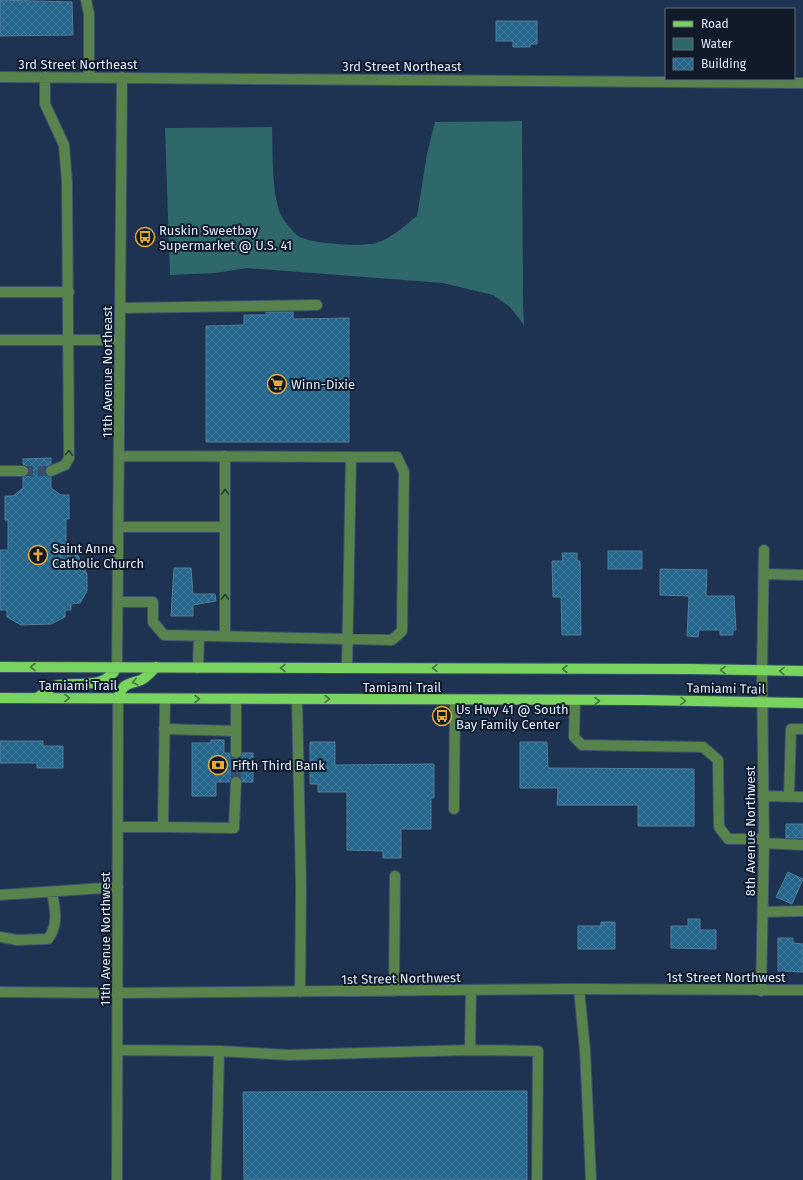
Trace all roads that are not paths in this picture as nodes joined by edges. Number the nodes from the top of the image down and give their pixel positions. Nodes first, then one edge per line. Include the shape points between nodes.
1 (86, 0) edge
2 (0, 77) edge
3 (45, 77) junction
4 (89, 77) junction
5 (122, 77) junction
6 (803, 82) edge
7 (0, 292) edge
8 (69, 292) junction
9 (317, 305) dead end
10 (120, 308) junction
11 (0, 340) edge
12 (70, 340) junction
13 (120, 340) junction
14 (119, 456) junction
15 (225, 456) junction
16 (351, 457) junction
17 (0, 471) edge
18 (23, 471) tunnel mouth
19 (51, 471) tunnel mouth
20 (119, 527) junction
21 (225, 527) junction
22 (764, 550) dead end
23 (764, 574) junction
24 (803, 575) edge
25 (118, 602) junction
26 (199, 636) junction
27 (225, 636) junction
28 (347, 638) junction
29 (0, 667) edge
30 (117, 667) junction
31 (156, 667) junction
32 (198, 668) junction
33 (347, 668) junction
34 (762, 671) junction
35 (803, 671) edge
36 (0, 698) edge
37 (37, 698) junction
38 (118, 698) junction
39 (165, 699) junction
40 (236, 699) junction
41 (297, 699) junction
42 (455, 700) junction
43 (575, 701) junction
44 (762, 702) junction
45 (803, 703) edge
46 (164, 729) junction
47 (803, 729) edge
48 (236, 731) junction
49 (236, 753) tunnel mouth
50 (236, 782) tunnel mouth
51 (763, 796) junction
52 (789, 796) junction
53 (803, 797) edge
54 (454, 809) dead end
55 (118, 827) junction
56 (163, 827) junction
57 (764, 841) junction
58 (803, 845) edge
59 (395, 876) dead end
60 (118, 886) junction
61 (52, 892) junction
62 (0, 895) edge
63 (764, 912) junction
64 (803, 912) edge
65 (0, 937) edge
66 (579, 989) junction
67 (471, 990) junction
68 (803, 990) edge
69 (394, 991) junction
70 (761, 991) junction
71 (0, 992) edge
72 (300, 992) junction
73 (118, 993) junction
74 (118, 1050) junction
75 (470, 1050) junction
76 (219, 1051) junction
77 (117, 1180) edge
78 (216, 1180) edge
79 (537, 1180) edge
80 (591, 1180) edge

1 - 4 street via 89,14
2 - 3 street, 3rd Street Northeast
3 - 4 street, 3rd Street Northeast
3 - 8 street via 46,104 64,145
4 - 5 street, 3rd Street Northeast
5 - 6 street, 3rd Street Northeast
5 - 10 street, 11th Avenue Northeast
7 - 8 street
8 - 12 street
9 - 10 street
10 - 13 street, 11th Avenue Northeast
11 - 12 street
12 - 13 street
19 -> 12 street via 65,465 69,458
13 - 14 street, 11th Avenue Northeast
14 - 15 street
14 - 20 street, 11th Avenue Northeast
15 - 16 street
21 -> 15 street
16 - 28 street
16 - 28 street via 397,457 404,472 402,631 392,640
17 - 18 street
20 - 21 street
20 - 25 street, 11th Avenue Northeast
27 -> 21 street
22 - 23 street, 8th Avenue Northwest
23 - 24 street
23 - 34 street, 8th Avenue Northwest
25 - 26 street via 153,602 153,622 164,636
25 - 30 street, 11th Avenue Northeast
26 - 27 street
26 - 32 street
27 - 28 street
28 - 33 street
30 -> 29 main road, Tamiami Trail
30 - 31 main road, Tamiami Trail
30 - 37 main road via 114,674 97,683 57,685
31 - 32 main road, Tamiami Trail
31 -> 38 main road via 143,680 126,684
33 -> 32 main road, Tamiami Trail
34 -> 33 main road, Tamiami Trail
35 -> 34 main road, Tamiami Trail
34 - 44 street, 8th Avenue Northwest
36 - 37 main road, Tamiami Trail
37 -> 38 main road, Tamiami Trail
38 - 39 main road, Tamiami Trail
38 - 55 street, 11th Avenue Northwest
39 -> 40 main road, Tamiami Trail
39 - 46 street
40 - 41 main road, Tamiami Trail
40 - 48 street
41 -> 42 main road, Tamiami Trail
41 - 72 street via 301,887
42 - 43 main road, Tamiami Trail
42 - 54 street
43 -> 44 main road, Tamiami Trail
43 - 57 street via 574,737 582,745 704,747 718,760 719,827 728,839
44 - 45 main road, Tamiami Trail
44 - 51 street, 8th Avenue Northwest
46 - 48 street
46 - 56 street
47 - 52 street via 791,729
48 - 49 street
50 - 56 street via 234,828
51 - 52 street
51 - 57 street, 8th Avenue Northwest
52 - 53 street
55 - 56 street
55 - 60 street, 11th Avenue Northwest
57 - 58 street
57 - 63 street, 8th Avenue Northwest
59 - 69 street
60 - 61 street
60 - 73 street, 11th Avenue Northwest
61 - 62 street
61 - 65 street via 54,930 48,939 17,940
63 - 64 street
63 - 70 street, 8th Avenue Northwest
66 - 67 street, 1st Street Northwest
66 - 70 street, 1st Street Northwest
66 - 80 street via 585,1050
67 - 69 street, 1st Street Northwest
67 - 75 street
68 - 70 street, 1st Street Northwest
69 - 72 street, 1st Street Northwest
71 - 73 street, 1st Street Northwest
72 - 73 street, 1st Street Northwest
73 - 74 street, 11th Avenue Northwest
74 - 76 street
74 - 77 street, 11th Avenue Northwest
75 - 76 street via 289,1055
75 - 79 street via 538,1051
76 - 78 street

